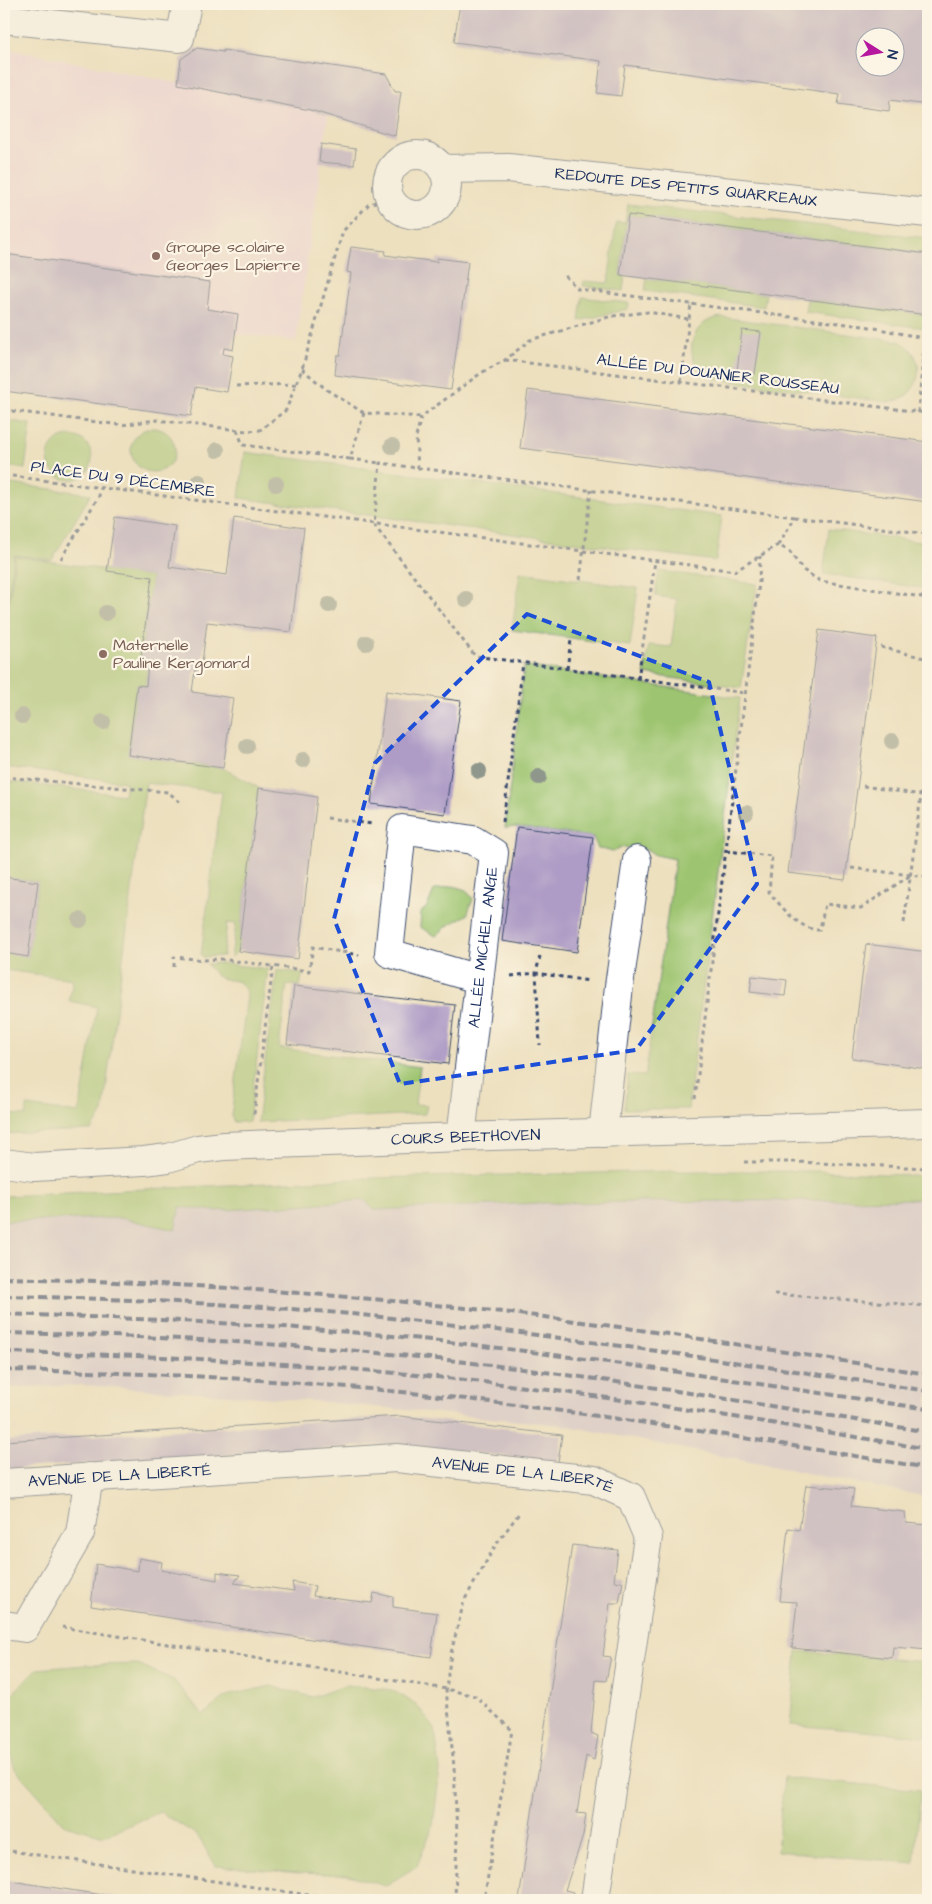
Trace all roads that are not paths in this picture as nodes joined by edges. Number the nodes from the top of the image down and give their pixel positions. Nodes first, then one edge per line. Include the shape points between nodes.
1 (187, 4) edge
2 (4, 19) edge
3 (442, 169) junction
4 (928, 213) edge
5 (637, 860) dead end
6 (478, 979) junction
7 (928, 1123) edge
8 (603, 1133) junction
9 (461, 1136) junction
10 (4, 1163) edge
11 (89, 1477) junction
12 (4, 1482) edge
13 (16, 1623) edge
14 (596, 1900) edge

1 - 2 street via 180,38
3 - 3 street via 426,156 407,156 398,161 387,178 389,198 403,212 412,215 432,212 445,197 446,178
3 - 4 street, REDOUTE DES PETITS QUARREAUX via 508,168
5 - 8 street
6 - 6 street, ALLÉE MICHEL ANGE via 494,853 473,840 402,829 389,953
6 - 9 street, ALLÉE MICHEL ANGE
7 - 8 street, COURS BEETHOVEN
8 - 9 street, COURS BEETHOVEN
9 - 10 street, COURS BEETHOVEN via 212,1147 168,1158 34,1167
11 - 12 street, AVENUE DE LA LIBERTÉ
11 - 13 street via 80,1533
11 - 14 street, AVENUE DE LA LIBERTÉ via 397,1458 594,1480 631,1497 648,1537

